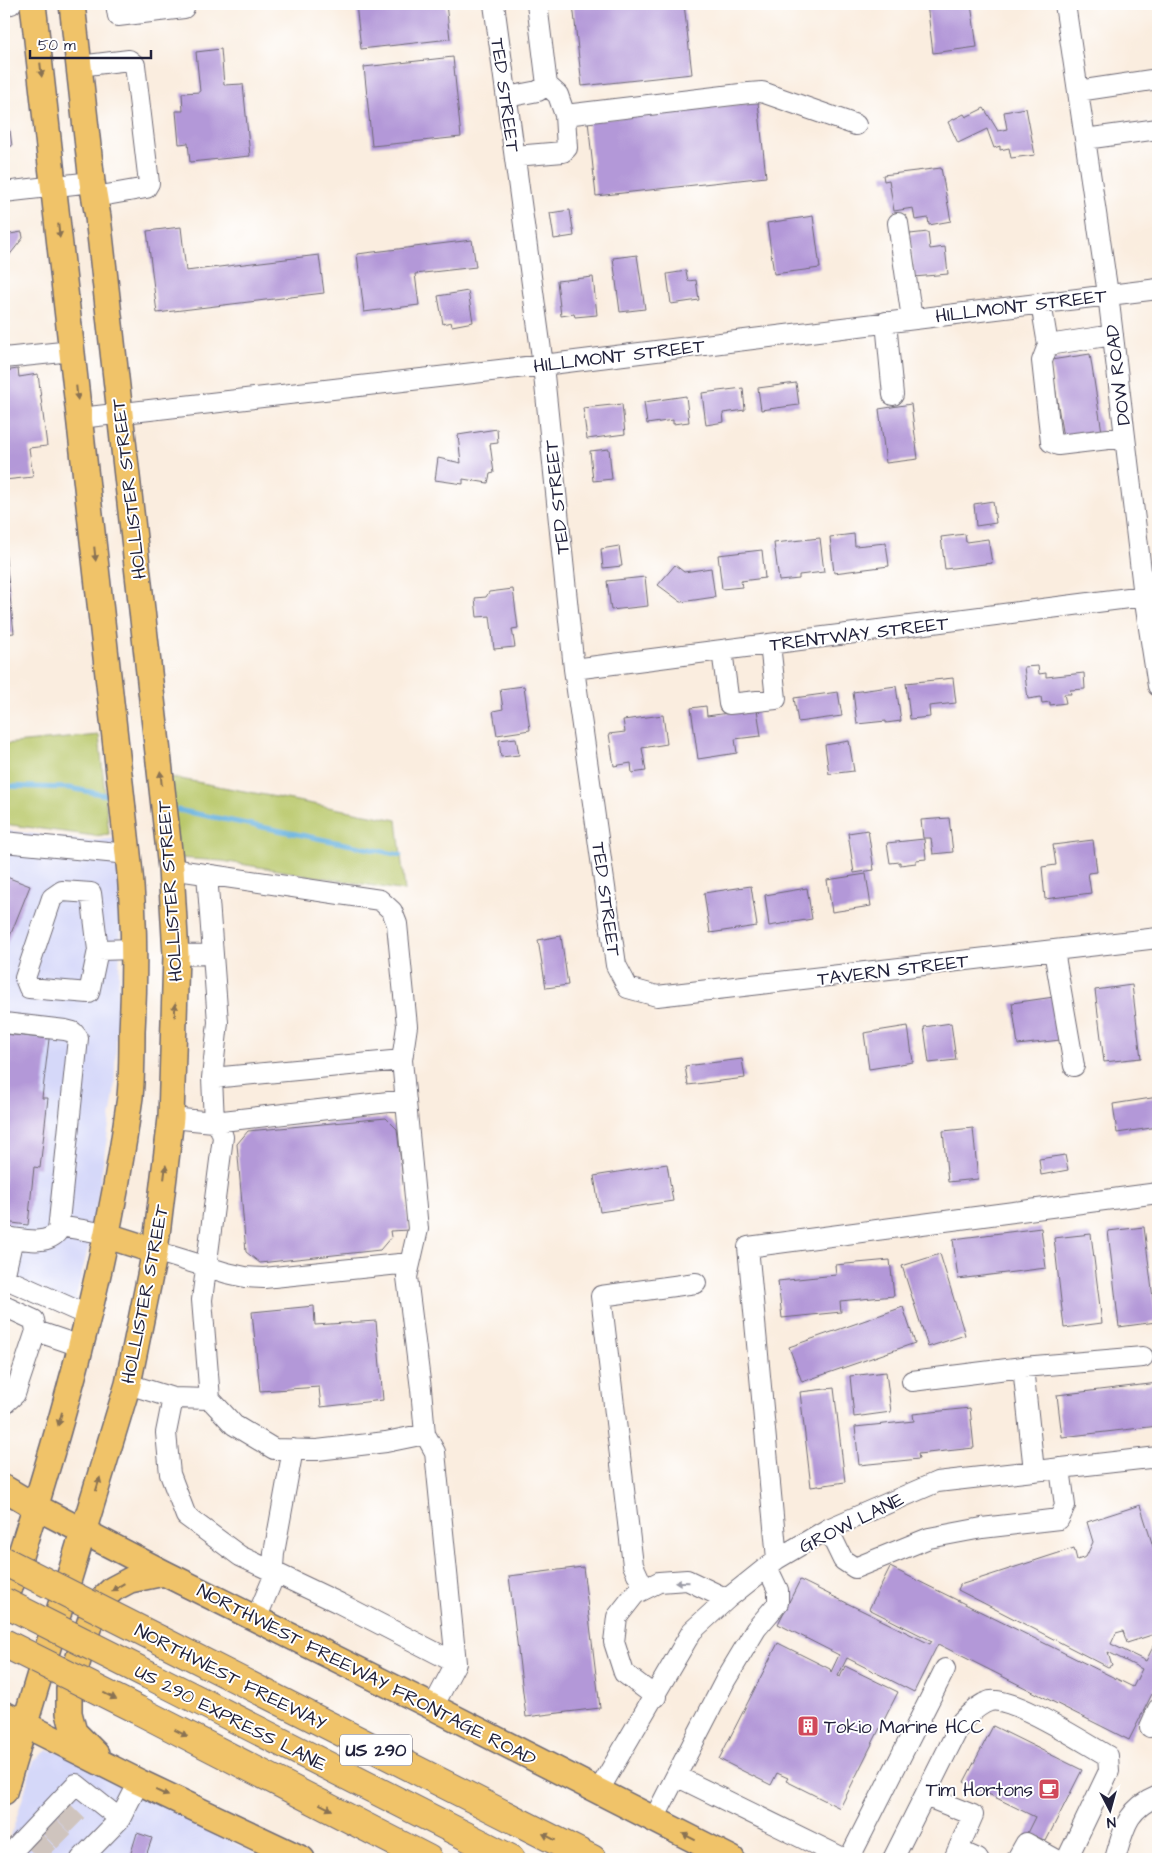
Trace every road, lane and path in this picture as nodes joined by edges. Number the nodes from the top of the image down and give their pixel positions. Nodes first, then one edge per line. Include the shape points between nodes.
1 (11, 4) edge
2 (34, 4) edge
3 (72, 4) edge
4 (116, 4) edge
5 (494, 4) edge
6 (537, 4) edge
7 (1065, 4) edge
8 (4, 5) edge
9 (184, 8) dead end
10 (79, 66) junction
11 (1158, 79) edge
12 (547, 85) junction
13 (1078, 91) junction
14 (507, 97) junction
15 (565, 115) junction
16 (856, 124) dead end
17 (1158, 129) edge
18 (1085, 140) junction
19 (515, 156) junction
20 (54, 186) junction
21 (93, 189) junction
22 (4, 192) edge
23 (898, 223) dead end
24 (1158, 289) edge
25 (1108, 294) junction
26 (1041, 302) junction
27 (912, 319) junction
28 (886, 322) junction
29 (1112, 335) junction
30 (1048, 345) junction
31 (72, 350) junction
32 (4, 358) edge
33 (542, 365) junction
34 (894, 395) dead end
35 (119, 413) junction
36 (80, 418) junction
37 (1125, 436) junction
38 (1144, 596) junction
39 (770, 644) junction
40 (722, 650) junction
41 (574, 669) junction
42 (1158, 686) edge
43 (4, 842) edge
44 (128, 854) junction
45 (171, 869) junction
46 (207, 874) junction
47 (1158, 938) edge
48 (135, 949) junction
49 (98, 950) junction
50 (1054, 951) junction
51 (212, 954) junction
52 (176, 956) junction
53 (628, 988) joint
54 (4, 1023) edge
55 (402, 1060) junction
56 (1074, 1066) dead end
57 (212, 1078) junction
58 (406, 1100) junction
59 (172, 1118) junction
60 (214, 1122) junction
61 (1158, 1193) edge
62 (59, 1226) junction
63 (108, 1235) junction
64 (8, 1237) edge
65 (155, 1251) junction
66 (409, 1263) junction
67 (207, 1266) junction
68 (4, 1278) edge
69 (696, 1283) dead end
70 (4, 1306) edge
71 (88, 1316) junction
72 (36, 1331) junction
73 (80, 1346) junction
74 (1143, 1357) dead end
75 (1023, 1367) junction
76 (912, 1382) dead end
77 (128, 1384) junction
78 (173, 1398) junction
79 (210, 1399) junction
80 (4, 1404) edge
81 (425, 1434) junction
82 (293, 1449) junction
83 (1158, 1457) edge
84 (1060, 1468) junction
85 (1034, 1471) junction
86 (4, 1488) edge
87 (36, 1507) junction
88 (828, 1529) junction
89 (84, 1531) junction
90 (4, 1560) edge
91 (772, 1563) junction
92 (273, 1572) junction
93 (164, 1573) junction
94 (644, 1589) junction
95 (727, 1599) junction
96 (4, 1602) edge
97 (4, 1606) edge
98 (256, 1619) junction
99 (4, 1643) edge
100 (456, 1663) junction
101 (945, 1669) dead end
102 (656, 1697) junction
103 (433, 1707) junction
104 (14, 1719) edge
105 (107, 1765) junction
106 (676, 1776) junction
107 (139, 1782) junction
108 (599, 1790) junction
109 (4, 1792) edge
110 (925, 1796) junction
111 (1158, 1796) edge
112 (120, 1819) junction
113 (654, 1819) junction
114 (82, 1848) edge
115 (956, 1855) edge
116 (5, 1859) edge
117 (302, 1859) edge
118 (428, 1859) edge
119 (511, 1859) edge
120 (592, 1859) edge
121 (732, 1859) edge
122 (847, 1859) edge
123 (893, 1859) edge
124 (978, 1859) edge
125 (1017, 1859) edge
126 (1054, 1859) edge
127 (1066, 1859) edge
128 (1116, 1859) edge

1 - 8 street
2 -> 20 main road, HOLLISTER STREET
3 - 10 main road, HOLLISTER STREET
4 - 9 street via 118,16
5 - 14 street, TED STREET
6 - 12 street
7 - 13 street, DOW ROAD
10 - 21 main road, HOLLISTER STREET
10 - 21 street via 129,60 135,65 149,183 146,188
11 - 13 street
12 - 14 street via 538,91
12 - 15 street via 558,95
13 - 18 street, DOW ROAD
14 - 19 street, TED STREET
15 - 16 street via 762,92
15 - 19 street via 567,148 563,152
17 - 18 street
18 - 25 street, DOW ROAD
19 - 33 street, TED STREET
20 - 21 street
20 - 22 street
20 -> 31 main road, HOLLISTER STREET
21 - 35 main road, HOLLISTER STREET
23 - 27 street
24 - 25 street, HILLMONT STREET
25 - 26 street, HILLMONT STREET
25 - 29 street, DOW ROAD
26 - 27 street, HILLMONT STREET
26 - 30 street
27 - 28 street, HILLMONT STREET
28 - 33 street, HILLMONT STREET
28 - 34 street
29 - 30 street
29 - 37 street, DOW ROAD
30 - 37 street via 1042,361 1051,442 1058,446
31 - 32 street
31 -> 36 main road, HOLLISTER STREET
33 - 35 street, HILLMONT STREET
33 - 41 street, TED STREET
35 - 36 street, HILLMONT STREET
45 -> 35 main road, HOLLISTER STREET
36 -> 44 main road, HOLLISTER STREET
37 - 38 street, DOW ROAD
38 - 39 street, TRENTWAY STREET
38 - 42 street, DOW ROAD
39 - 40 street, TRENTWAY STREET
39 - 40 street via 776,699 729,704
40 - 41 street, TRENTWAY STREET
41 - 53 street, TED STREET via 616,966
43 - 44 street
44 - 48 main road, HOLLISTER STREET
45 - 46 street
45 - 52 main road, HOLLISTER STREET
46 - 51 street
46 - 55 street via 380,900 392,911 407,1026
47 - 50 street, TAVERN STREET
48 - 49 street
48 - 63 main road, HOLLISTER STREET via 130,1095
49 - 49 street via 89,992 29,988 25,978 52,898 62,892 91,893
50 - 53 street, TAVERN STREET via 657,996
50 - 56 street
51 - 52 street
51 - 57 street via 218,1022
59 -> 52 main road, HOLLISTER STREET
54 - 62 street via 65,1030 78,1038
55 - 57 street
55 - 58 street
57 - 60 street
58 - 60 street
58 - 66 street via 418,1229
59 - 60 street
65 -> 59 main road, HOLLISTER STREET
60 - 67 street via 223,1137
61 - 91 street via 748,1247
62 - 63 street
62 - 64 street via 50,1238 38,1241
63 - 65 main road
63 - 71 main road, HOLLISTER STREET
64 - 68 street
65 - 67 street
65 - 77 main road, HOLLISTER STREET
66 - 67 street via 264,1278 245,1277
66 - 81 street via 407,1278
67 - 79 street via 202,1300
68 - 71 street
69 - 94 street via 601,1296 633,1565
70 - 72 street via 34,1320
71 - 73 main road, HOLLISTER STREET
72 - 73 street
72 - 80 street via 16,1394
73 -> 87 main road, HOLLISTER STREET
74 - 75 street
75 - 76 street
75 - 85 street
77 - 78 street
89 -> 77 main road, HOLLISTER STREET
78 - 79 street
78 - 92 street via 166,1433 170,1474 186,1516 233,1552
79 - 82 street via 234,1425 274,1449
81 - 82 street via 317,1450
81 - 100 street via 435,1452
82 - 92 street
83 - 84 street, GROW LANE
84 - 85 street, GROW LANE
84 - 88 street via 1065,1506 1058,1520 982,1528 929,1538 855,1568 843,1560
85 - 88 street, GROW LANE via 937,1482
86 - 87 main road, NORTHWEST FREEWAY FRONTAGE ROAD
87 - 89 main road, NORTHWEST FREEWAY FRONTAGE ROAD
87 - 97 main road, HOLLISTER STREET
88 - 91 street, GROW LANE
89 - 93 main road, NORTHWEST FREEWAY FRONTAGE ROAD
89 - 104 main road, HOLLISTER STREET
120 -> 90 highway, NORTHWEST FREEWAY / US 290, bridge
91 - 95 street, GROW LANE
91 - 106 street via 778,1603 762,1620 736,1662
92 - 98 street
92 - 100 street
93 - 98 main road, NORTHWEST FREEWAY FRONTAGE ROAD
93 -> 105 main road via 130,1580 113,1589 95,1606 69,1689 74,1732
95 -> 94 street via 687,1580 659,1582
94 - 102 street via 635,1594 616,1617 614,1642 624,1673
95 - 102 street, GROW LANE via 692,1631
96 - 119 highway, US 290 EXPRESS LANE, bridge
98 - 103 main road, NORTHWEST FREEWAY FRONTAGE ROAD
99 -> 118 highway, bridge
100 - 103 street
101 - 122 street
102 - 108 street, GROW LANE
103 - 108 main road, NORTHWEST FREEWAY FRONTAGE ROAD
104 - 105 main road
104 - 109 main road, HOLLISTER STREET
105 - 107 main road
106 - 113 street
106 - 122 street
107 - 112 street
107 -> 117 main road
108 - 113 main road, NORTHWEST FREEWAY FRONTAGE ROAD
110 - 115 street via 973,1815
110 - 123 street
110 - 127 street via 962,1721 979,1706 992,1701 1014,1704 1108,1756 1109,1772
111 - 128 street via 1144,1802 1126,1821
112 - 114 street
112 - 116 street via 76,1784 32,1838
121 -> 113 main road, NORTHWEST FREEWAY FRONTAGE ROAD
115 - 124 street
125 - 126 street via 1026,1843

